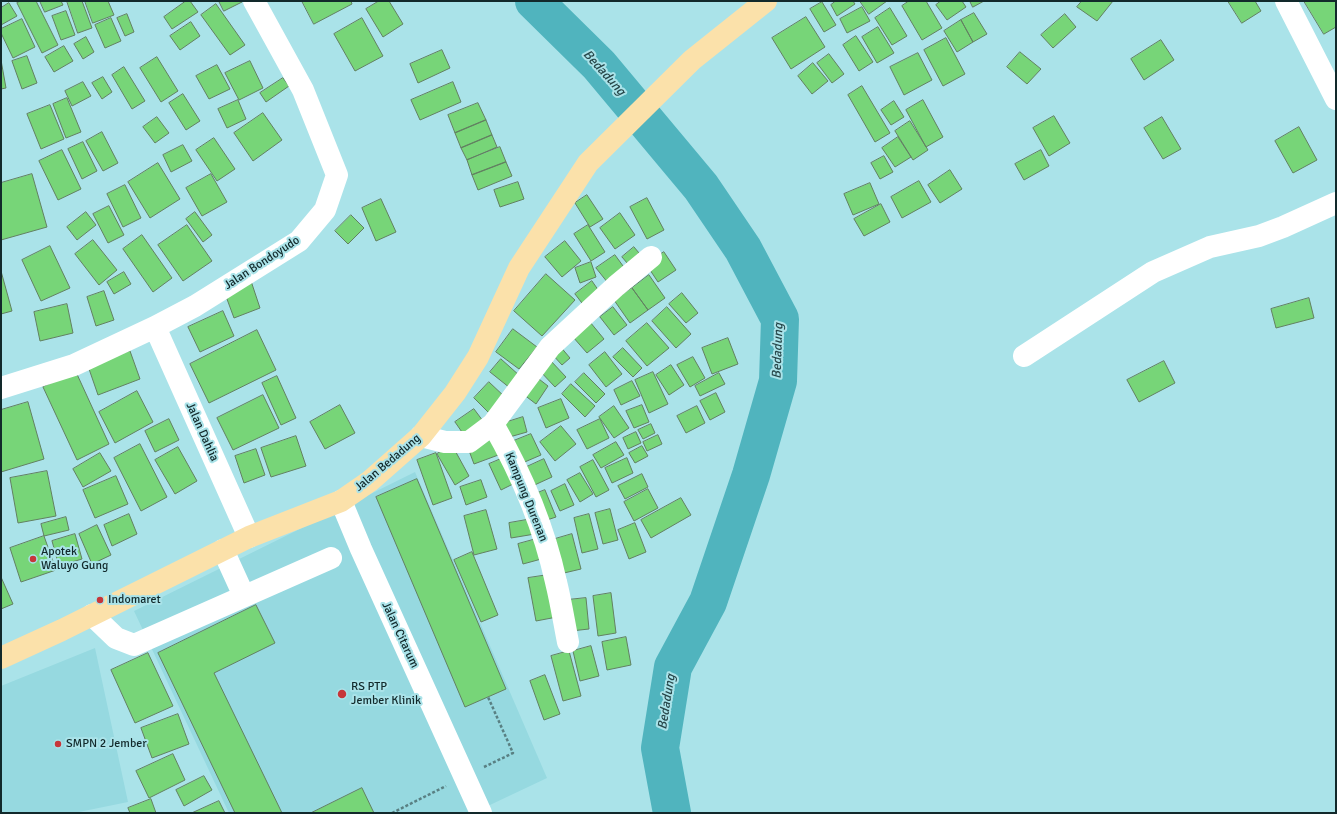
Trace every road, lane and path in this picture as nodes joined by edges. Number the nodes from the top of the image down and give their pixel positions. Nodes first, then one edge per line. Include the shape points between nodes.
1 (254, 1) edge
2 (766, 1) edge
3 (1286, 1) edge
4 (1336, 99) edge
5 (1336, 202) edge
6 (652, 257) dead end
7 (156, 327) junction
8 (1024, 356) dead end
9 (1, 388) edge
10 (493, 424) junction
11 (421, 436) junction
12 (341, 501) junction
13 (249, 537) junction
14 (223, 550) junction
15 (331, 558) dead end
16 (244, 596) junction
17 (92, 615) junction
18 (568, 642) dead end
19 (1, 658) edge
20 (481, 813) edge

1 - 7 street, Jalan Bondoyudo via 303,90 337,175 325,210 299,241 195,306
2 - 11 main road, Jalan Bedadung via 692,60 588,163 519,268 478,357 455,393
3 - 4 street
5 - 8 street via 1283,227 1259,236 1210,248 1153,272
6 - 10 street via 616,286 550,347
7 - 9 street, Jalan Bondoyudo via 74,365
7 - 13 street, Jalan Dahlia
10 - 11 street via 469,442 445,442
10 - 18 street, Kampung Durenan via 507,448 540,526 556,582
11 - 12 main road, Jalan Bedadung via 370,481
12 - 13 main road, Jalan Bedadung
12 - 20 street, Jalan Citarum via 360,549
13 - 14 main road, Jalan Bedadung
14 - 16 street
14 - 17 main road, Jalan Bedadung
15 - 16 street
16 - 17 street via 134,645 116,638
17 - 19 main road, Jalan Bedadung

